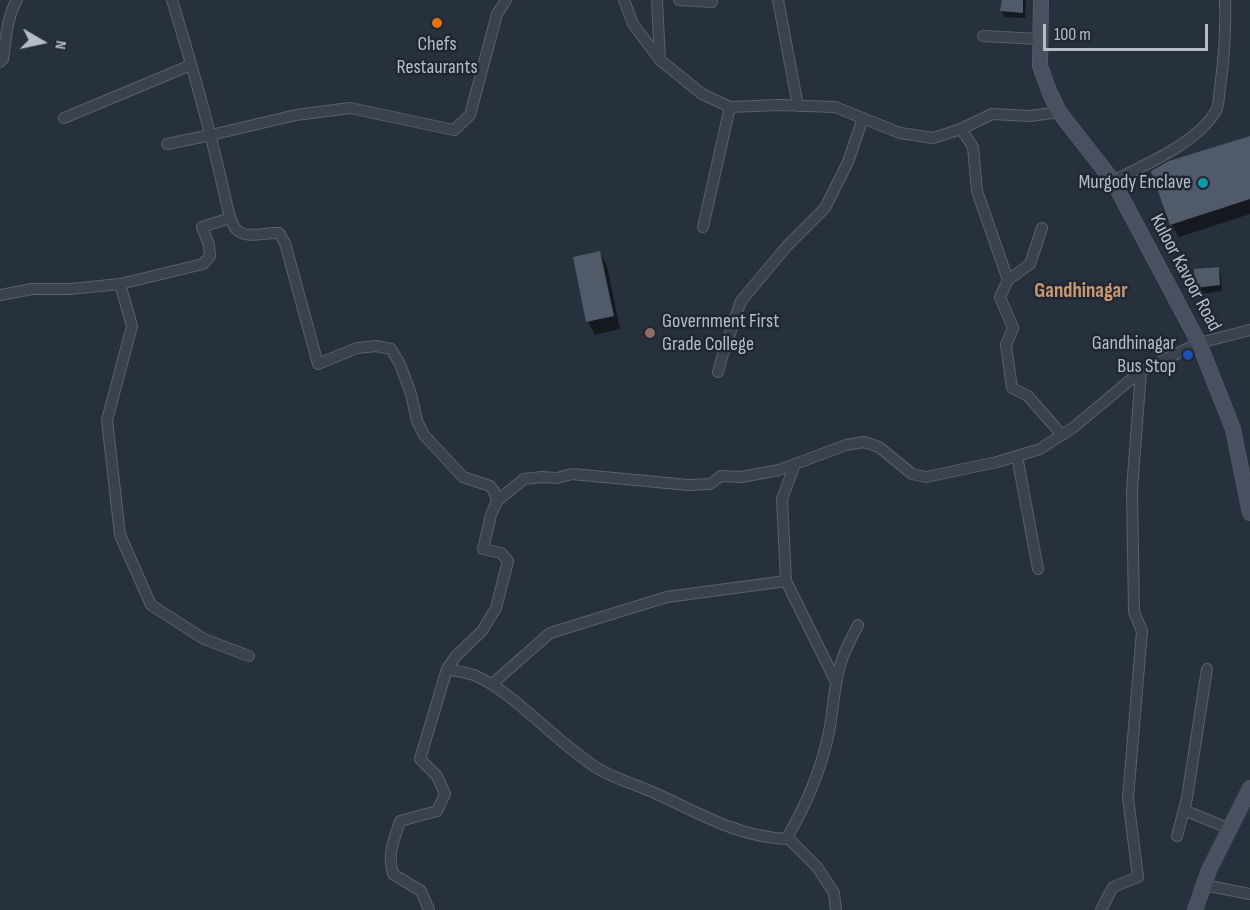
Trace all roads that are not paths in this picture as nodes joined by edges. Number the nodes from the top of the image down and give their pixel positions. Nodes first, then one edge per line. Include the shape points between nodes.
1 (17, 0) edge
2 (172, 0) edge
3 (506, 0) edge
4 (624, 0) edge
5 (657, 0) edge
6 (679, 0) edge
7 (778, 0) edge
8 (1041, 0) edge
9 (1225, 0) edge
10 (712, 2) dead end
11 (983, 36) dead end
12 (1040, 39) junction
13 (660, 60) junction
14 (0, 62) edge
15 (191, 65) junction
16 (798, 106) junction
17 (730, 107) junction
18 (1059, 112) junction
19 (64, 118) dead end
20 (863, 118) junction
21 (961, 129) junction
22 (211, 135) junction
23 (167, 144) dead end
24 (1113, 181) junction
25 (230, 218) junction
26 (703, 227) dead end
27 (1042, 228) dead end
28 (1008, 280) junction
29 (120, 284) junction
30 (0, 295) edge
31 (1250, 330) edge
32 (1199, 343) junction
33 (1141, 371) junction
34 (718, 372) dead end
35 (1062, 435) junction
36 (1017, 456) junction
37 (795, 464) junction
38 (497, 501) junction
39 (1250, 513) edge
40 (1038, 569) dead end
41 (786, 581) junction
42 (858, 625) dead end
43 (249, 656) dead end
44 (447, 669) junction
45 (1207, 669) dead end
46 (837, 682) junction
47 (492, 684) junction
48 (1250, 788) edge
49 (1184, 810) junction
50 (1230, 829) junction
51 (788, 836) junction
52 (1177, 836) dead end
53 (1204, 885) junction
54 (1250, 894) edge
55 (429, 910) edge
56 (836, 910) edge
57 (1101, 910) edge
58 (1195, 910) edge

1 - 14 street
2 - 15 street
3 - 22 street via 497,14 470,115 454,130 350,108 296,115
4 - 13 street via 633,24
5 - 13 street
6 - 10 street
7 - 16 street
8 - 12 main road, Kuloor Kavoor Road
9 - 24 street via 1217,110 1185,142
11 - 12 street
12 - 18 main road, Kuloor Kavoor Road via 1040,66
13 - 17 street via 702,94
15 - 19 street
15 - 22 street
16 - 17 street
16 - 20 street via 835,106
17 - 26 street
18 - 21 street via 1029,116 992,114
18 - 24 main road, Kuloor Kavoor Road
20 - 21 street via 918,137 933,138
20 - 34 street via 848,162 825,208 741,301
21 - 28 street via 973,147 977,190
22 - 23 street
22 - 25 street
24 - 32 main road, Kuloor Kavoor Road
25 - 29 street via 202,227 210,256 203,264
25 - 38 street via 237,231 250,236 279,233 318,364 357,348 391,349 400,364 424,435 463,477 490,486
27 - 28 street via 1030,264
28 - 35 street via 1000,297 1013,328 1006,345 1012,388 1028,396
29 - 30 street via 32,289
29 - 43 street via 132,326 107,420 120,536 151,605 204,639
31 - 32 street
32 - 33 street
32 - 39 main road, Kuloor Kavoor Road via 1233,429
33 - 35 street
33 - 57 street via 1132,490 1134,612 1142,631 1128,798 1138,877 1113,888
35 - 36 street via 1040,449
36 - 37 street via 927,477 912,474 879,447 864,442
36 - 40 street
37 - 38 street via 741,477 721,476 710,484 688,486 572,474 524,478
37 - 41 street via 782,499
38 - 44 street via 483,549 501,554 508,561 496,608 482,631
41 - 46 street
41 - 47 street via 667,597 550,633
42 - 46 street via 843,656
44 - 47 street via 472,674
44 - 55 street via 420,759 437,776 445,794 437,811 400,820 390,861 393,874 421,891
45 - 49 street
46 - 51 street via 815,781
47 - 51 street via 597,768 734,829 775,838
48 - 50 main road
49 - 50 street
49 - 52 street
50 - 53 main road
51 - 56 street via 817,867 834,893
53 - 54 street
53 - 58 main road

